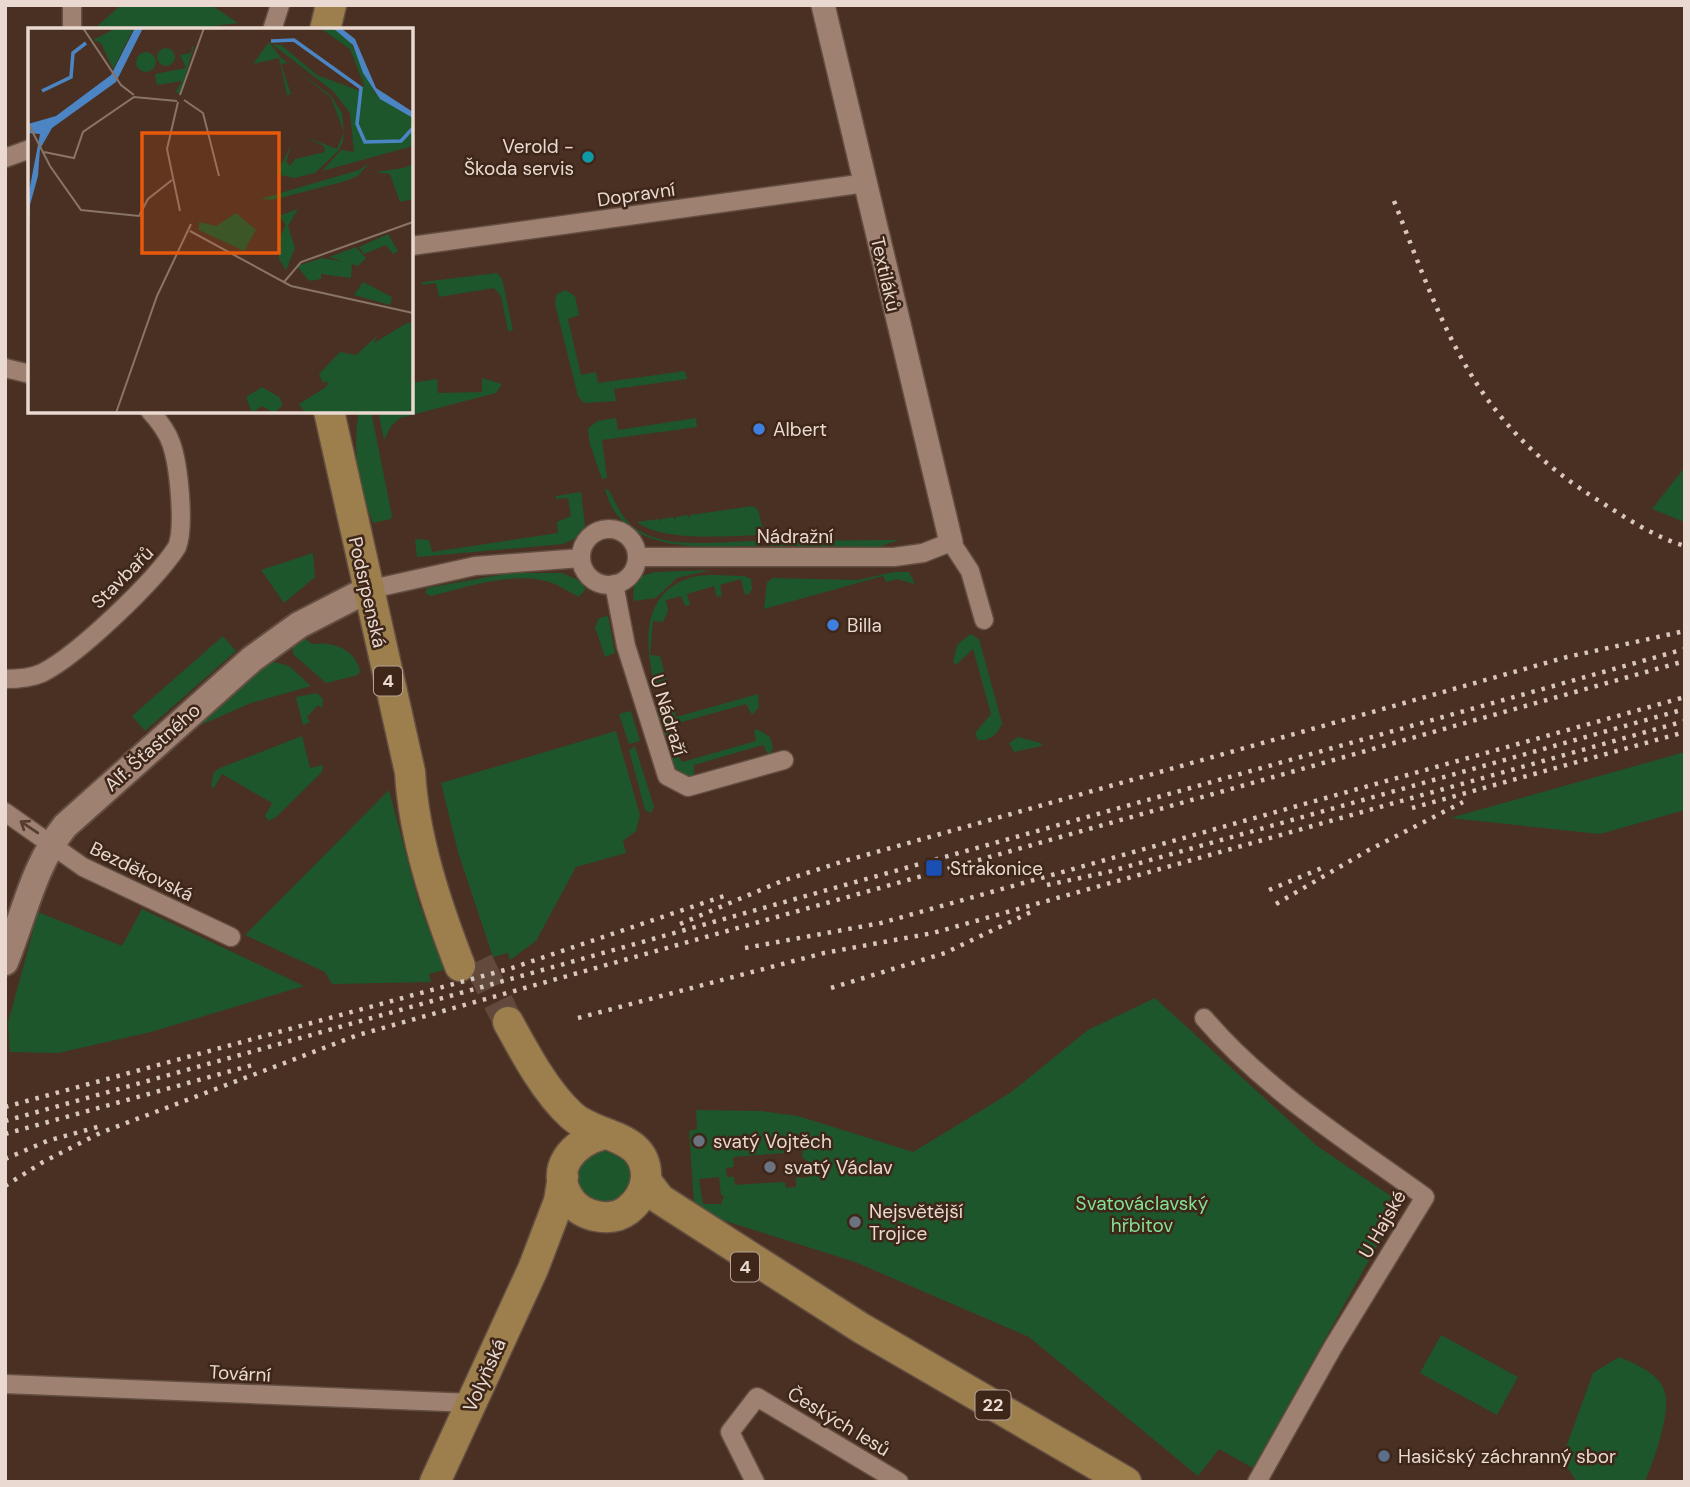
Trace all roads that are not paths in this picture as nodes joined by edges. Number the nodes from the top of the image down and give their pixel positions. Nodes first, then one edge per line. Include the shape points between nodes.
1 (72, 5) edge
2 (280, 5) edge
3 (331, 5) edge
4 (823, 5) edge
5 (72, 28) edge
6 (273, 28) edge
7 (325, 28) edge
8 (28, 150) edge
9 (5, 158) edge
10 (866, 183) junction
11 (413, 246) edge
12 (5, 368) edge
13 (28, 374) edge
14 (152, 413) edge
15 (329, 413) edge
16 (951, 542) junction
17 (637, 557) junction
18 (581, 558) junction
19 (614, 584) junction
20 (367, 590) junction
21 (984, 620) dead end
22 (5, 679) edge
23 (785, 760) dead end
24 (5, 812) edge
25 (52, 842) junction
26 (231, 937) dead end
27 (5, 962) edge
28 (469, 963) tunnel mouth
29 (1204, 1018) dead end
30 (604, 1134) junction
31 (566, 1164) junction
32 (646, 1181) junction
33 (629, 1209) junction
34 (592, 1215) junction
35 (533, 1269) junction
36 (860, 1328) junction
37 (5, 1384) edge
38 (472, 1402) junction
39 (435, 1482) edge
40 (755, 1482) edge
41 (900, 1482) edge
42 (1126, 1482) edge
43 (1257, 1482) edge

1 - 5 street
2 - 6 street
3 - 7 main road
4 - 10 street, Textiláků
8 - 9 street
10 - 11 street, Dopravní
10 - 16 street, Textiláků
12 - 13 street
14 - 22 street, Stavbařů via 166,432 175,459 181,534 177,547 107,623 55,664 35,676
15 - 20 main road, Podsrpenská / 4
16 - 17 street, Nádražní via 923,554 894,557
16 - 21 street via 970,572
17 - 18 street via 627,536 608,529 589,537
17 - 19 street via 631,574
18 - 19 street via 590,578
18 - 20 street via 475,566
19 - 23 street, U Nádraží via 626,646 667,776 688,787
20 - 25 main road, Alf. Šťastného via 299,625 252,659 77,813
20 - 28 main road, Podsrpenská / 4 via 410,772 412,808 425,860
25 -> 24 street, Bezděkovská
25 - 26 street, Bezděkovská via 83,867
25 - 27 main road, Alf. Šťastného via 34,877
29 - 43 street, U Hajské via 1229,1047 1322,1123 1425,1197
30 - 31 main road via 584,1139
30 - 31 main road via 569,1113 498,1025 566,1140
30 - 32 main road via 635,1148 646,1169
31 - 34 main road via 571,1201
31 - 35 main road, Volyňská via 559,1201
32 - 33 main road via 642,1195
32 - 36 main road, 22 via 660,1199
33 - 34 main road via 608,1217
33 - 36 main road, 4 via 664,1222
34 - 35 main road, Volyňská via 564,1222
35 - 38 main road, Volyňská
36 - 42 main road, 22
37 - 38 street, Tovární
38 - 39 main road, Volyňská
40 - 41 street, Českých lesů via 730,1432 757,1397

